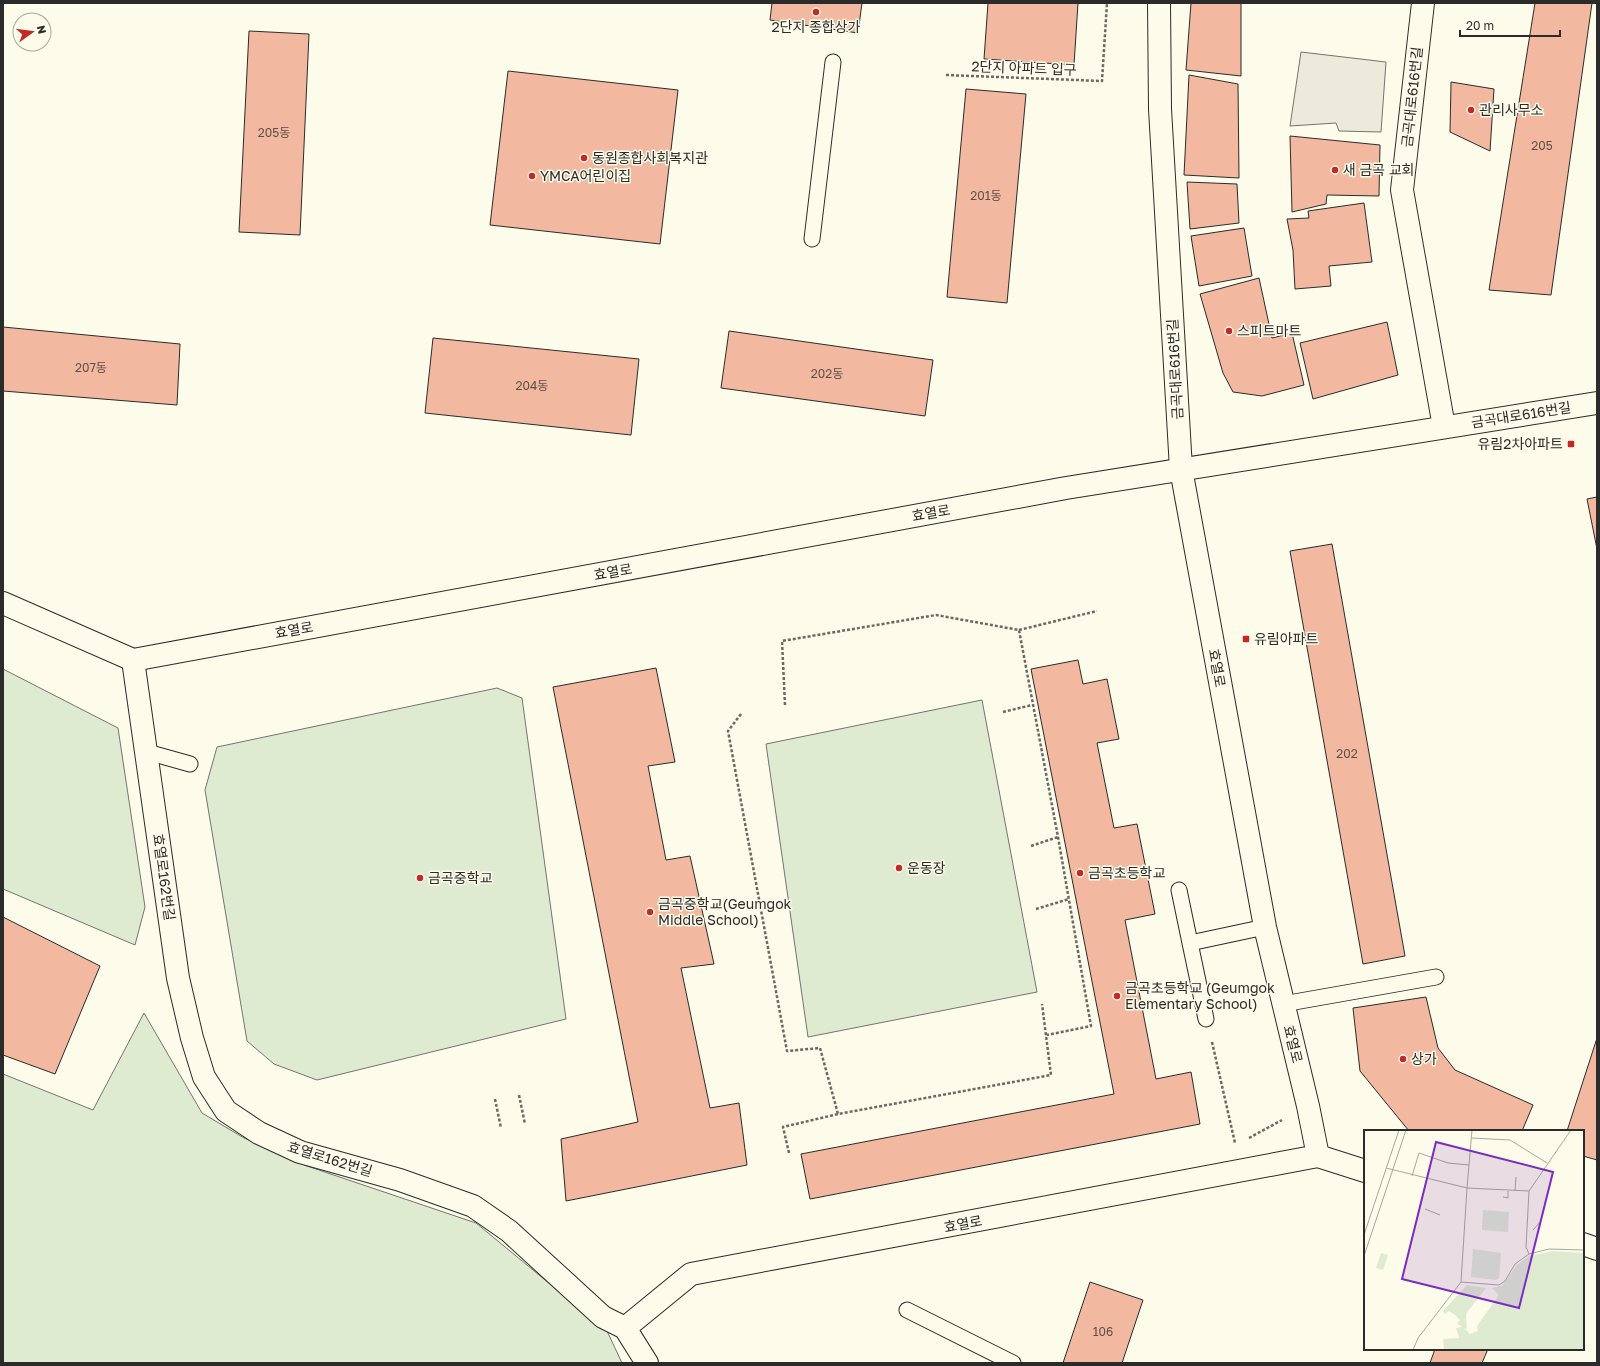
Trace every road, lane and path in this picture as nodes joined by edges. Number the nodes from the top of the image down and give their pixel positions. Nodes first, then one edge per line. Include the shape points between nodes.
1 (1107, 3) edge
2 (1159, 3) edge
3 (1423, 3) edge
4 (832, 62) dead end
5 (946, 75) dead end
6 (812, 239) dead end
7 (1597, 403) edge
8 (1444, 427) junction
9 (1181, 469) junction
10 (3, 602) edge
11 (1097, 611) dead end
12 (1019, 630) junction
13 (133, 660) junction
14 (785, 705) dead end
15 (1032, 705) junction
16 (1003, 712) dead end
17 (741, 714) dead end
18 (146, 752) junction
19 (190, 764) dead end
20 (1058, 837) junction
21 (1031, 846) dead end
22 (1179, 890) dead end
23 (1069, 899) junction
24 (1036, 909) dead end
25 (1265, 927) junction
26 (1190, 943) junction
27 (1436, 977) dead end
28 (1042, 1004) dead end
29 (1283, 1004) junction
30 (1206, 1019) dead end
31 (1047, 1035) junction
32 (1220, 1069) dead end
33 (519, 1095) dead end
34 (494, 1099) dead end
35 (838, 1114) junction
36 (525, 1124) dead end
37 (501, 1128) dead end
38 (1236, 1146) dead end
39 (789, 1153) dead end
40 (1318, 1156) junction
41 (1364, 1171) edge
42 (1584, 1244) edge
43 (1597, 1249) edge
44 (907, 1310) dead end
45 (625, 1328) junction
46 (647, 1363) edge
47 (1013, 1363) edge

1 - 5 path, 2단지 아파트 입구 via 1102,81
2 - 9 street, 금곡대로616번길 via 1160,109
3 - 8 street, 금곡대로616번길 via 1402,190
4 - 6 lane
7 - 8 street, 금곡대로616번길
8 - 9 street, 금곡대로616번길
9 - 13 street, 효열로
9 - 25 street, 효열로
10 - 13 street
11 - 12 path
12 - 14 path via 936,615 782,641
12 - 15 path
13 - 18 street, 효열로162번길
15 - 16 path
15 - 20 path
17 - 35 path via 728,731 788,1051 820,1048
18 - 19 lane
18 - 45 street, 효열로162번길 via 178,978 204,1076 226,1111 259,1133 300,1152 400,1180 473,1206 509,1231 603,1317
20 - 21 path
20 - 23 path
22 - 26 lane
23 - 24 path
23 - 31 path via 1091,1026
25 - 26 lane
25 - 29 street, 효열로
26 - 30 lane
27 - 29 lane
28 - 31 path
29 - 40 street, 효열로
31 - 35 path via 1051,1075
32 - 38 path
33 - 36 path
34 - 37 path
35 - 39 path via 783,1126
40 - 41 street, 효열로
40 - 45 street, 효열로 via 691,1274
42 - 43 street
44 - 47 lane
45 - 46 street

